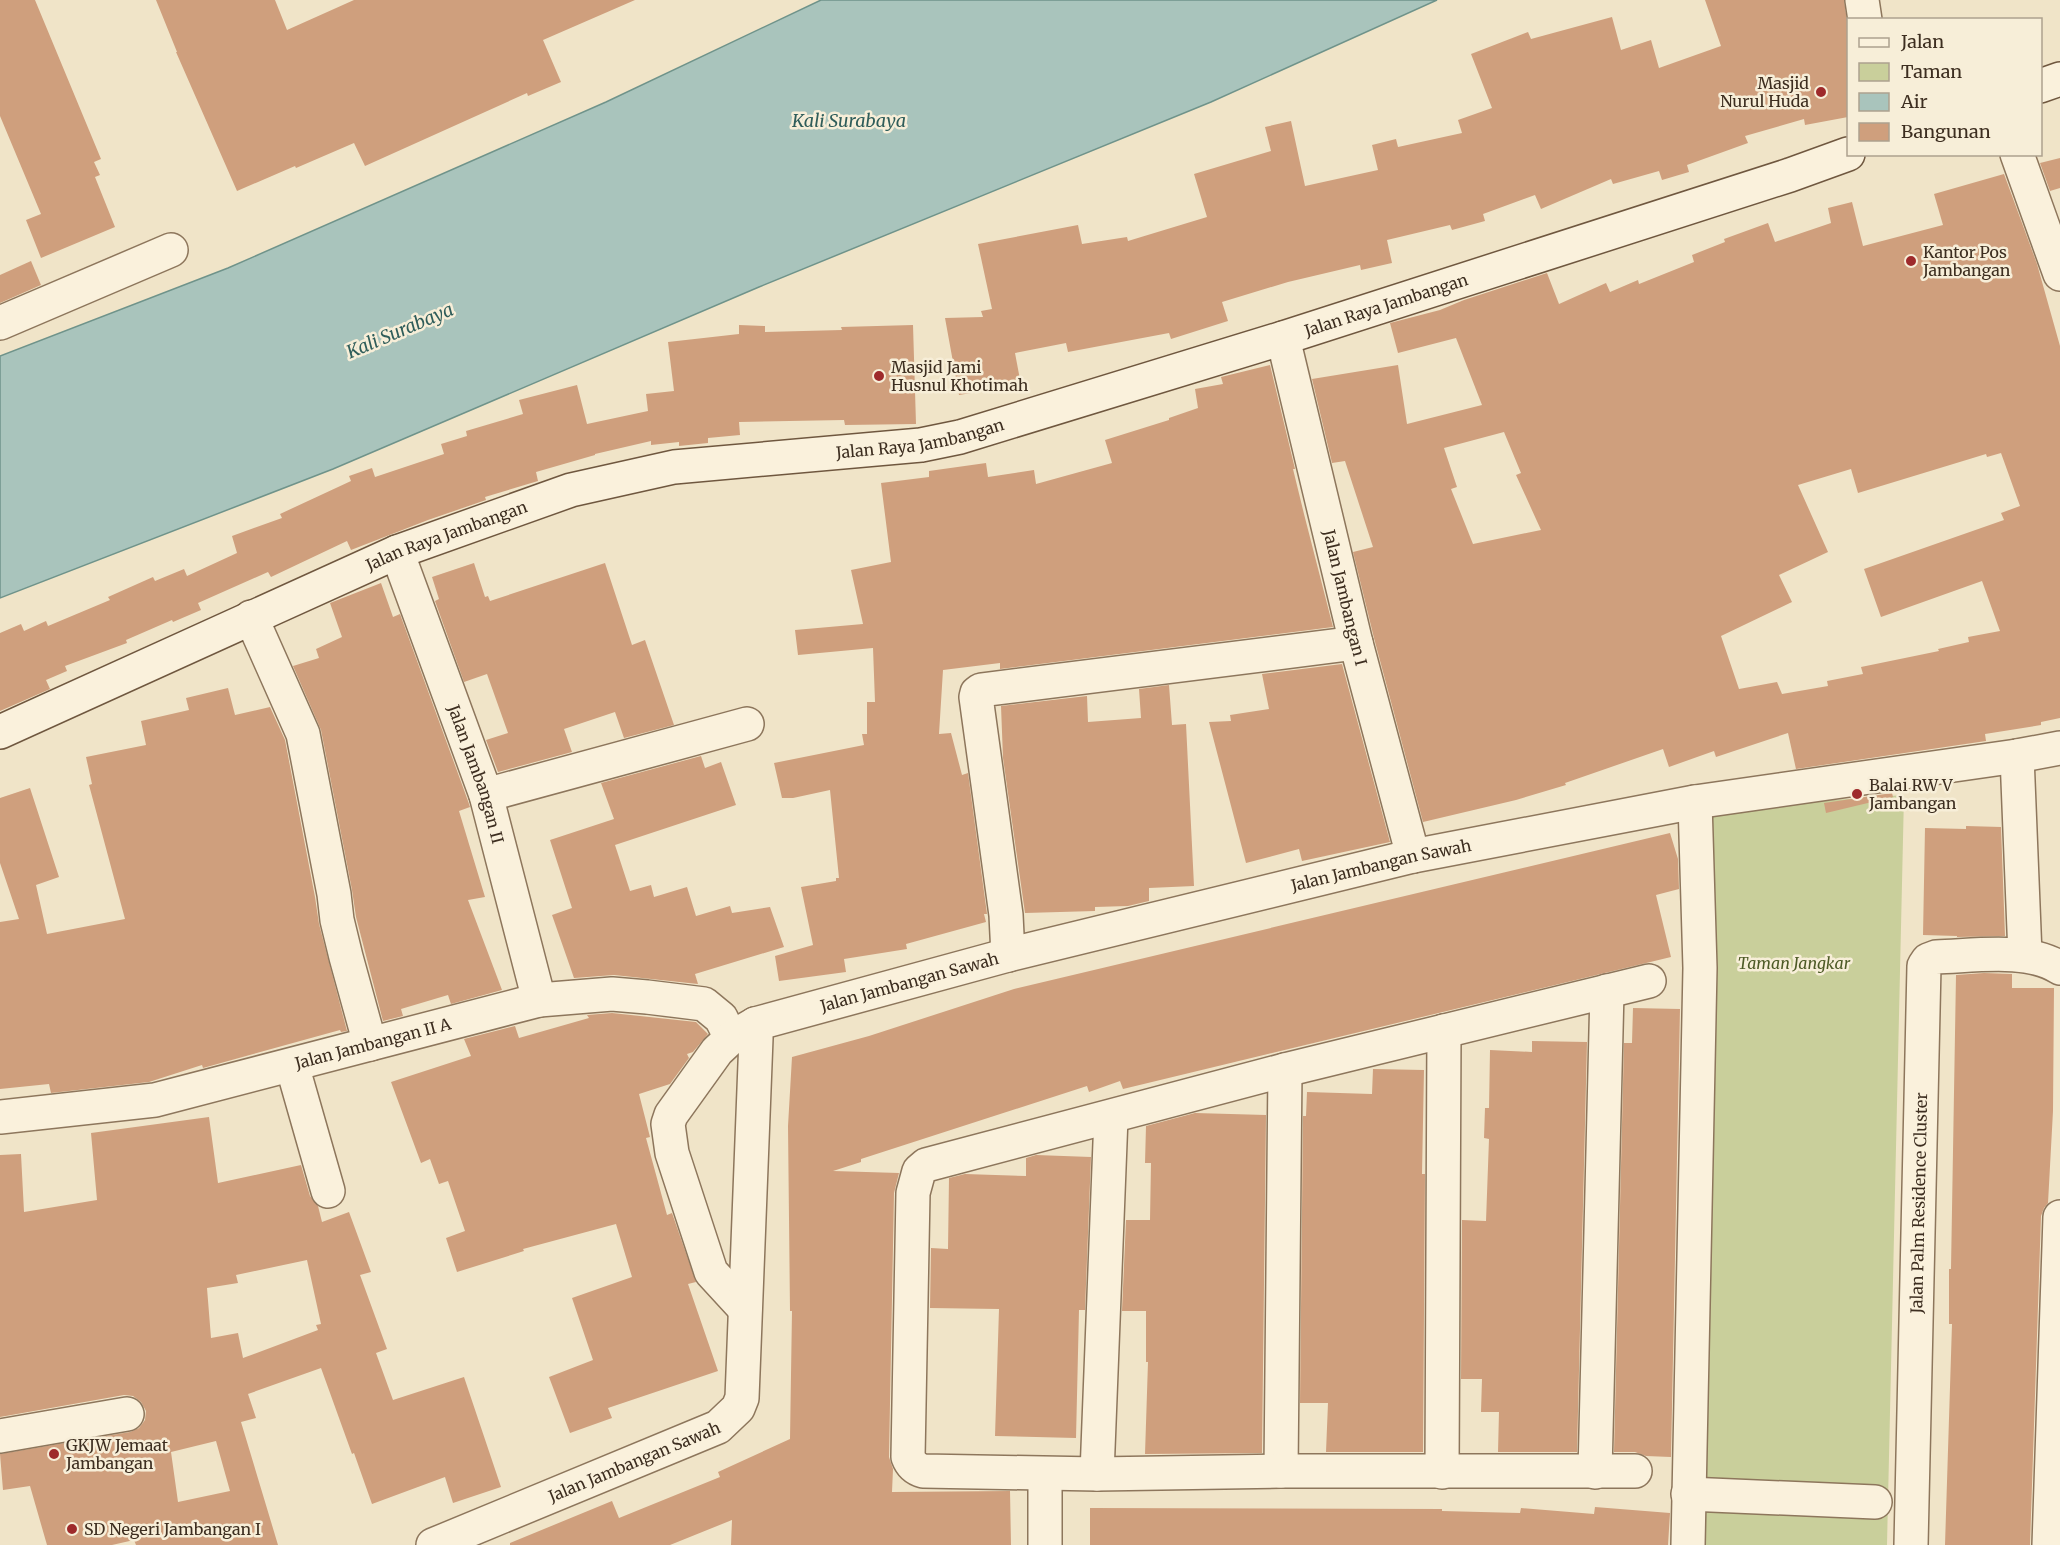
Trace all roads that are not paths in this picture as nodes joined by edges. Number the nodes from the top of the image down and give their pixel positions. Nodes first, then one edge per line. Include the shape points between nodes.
1 (1862, 0) edge
2 (1865, 18) edge
3 (2060, 79) edge
4 (2042, 85) edge
5 (1847, 154) edge
6 (2018, 156) edge
7 (171, 250) dead end
8 (2060, 274) edge
9 (0, 323) edge
10 (1283, 338) junction
11 (397, 552) junction
12 (251, 617) junction
13 (1356, 643) junction
14 (747, 724) dead end
15 (0, 732) edge
16 (2060, 748) edge
17 (2017, 756) junction
18 (486, 795) junction
19 (1695, 802) junction
20 (1413, 855) junction
21 (1008, 955) junction
22 (2025, 955) junction
23 (2060, 968) edge
24 (1649, 981) dead end
25 (1607, 990) junction
26 (539, 1000) junction
27 (743, 1031) junction
28 (1444, 1031) junction
29 (370, 1044) junction
30 (292, 1065) junction
31 (1285, 1070) junction
32 (0, 1117) edge
33 (1111, 1117) junction
34 (328, 1191) dead end
35 (2060, 1217) edge
36 (745, 1309) junction
37 (127, 1414) dead end
38 (0, 1436) edge
39 (1281, 1471) junction
40 (1635, 1471) dead end
41 (1442, 1472) junction
42 (1595, 1472) junction
43 (1045, 1474) junction
44 (1097, 1474) junction
45 (1688, 1494) junction
46 (1875, 1502) dead end
47 (433, 1545) edge
48 (1045, 1545) edge
49 (1688, 1545) edge
50 (1911, 1545) edge
51 (2049, 1545) edge

1 - 2 street
3 - 4 street
5 - 10 street, Jalan Raya Jambangan
6 - 8 street
7 - 9 street
10 - 11 street, Jalan Raya Jambangan via 960,437 921,445 674,467 571,490
10 - 13 street, Jalan Jambangan I
11 - 12 street, Jalan Raya Jambangan
11 - 18 street, Jalan Jambangan II
12 - 15 street, Jalan Raya Jambangan
12 - 29 street via 303,734 337,920
13 - 20 street, Jalan Jambangan I
13 - 21 street via 977,693
14 - 18 street
16 - 17 street, Jalan Jambangan Sawah
17 - 19 street, Jalan Jambangan Sawah
17 - 22 street
18 - 26 street, Jalan Jambangan II
19 - 20 street, Jalan Jambangan Sawah
19 - 45 street via 1700,968
20 - 21 street, Jalan Jambangan Sawah
21 - 27 street, Jalan Jambangan Sawah
22 - 23 street, Jalan Palm Residence Cluster
22 - 50 street, Jalan Palm Residence Cluster via 1936,957 1924,966
24 - 25 street
25 - 28 street
25 - 42 street
26 - 27 street, Jalan Jambangan II A via 612,994 704,1004
26 - 29 street, Jalan Jambangan II A
27 - 36 street, Jalan Jambangan Sawah via 756,1038
27 - 36 street via 704,1069 668,1124 672,1153 711,1272
28 - 31 street
28 - 41 street
29 - 30 street, Jalan Jambangan II A
30 - 32 street, Jalan Jambangan II A via 155,1101
30 - 34 street
31 - 33 street
31 - 39 street
33 - 43 street via 926,1165 919,1171 913,1193 910,1461 923,1471
33 - 44 street
35 - 51 street
36 - 47 street, Jalan Jambangan Sawah via 742,1398 727,1420
37 - 38 street
39 - 41 street
39 - 44 street
40 - 42 street
41 - 42 street
43 - 44 street
43 - 48 street
45 - 46 street
45 - 49 street

